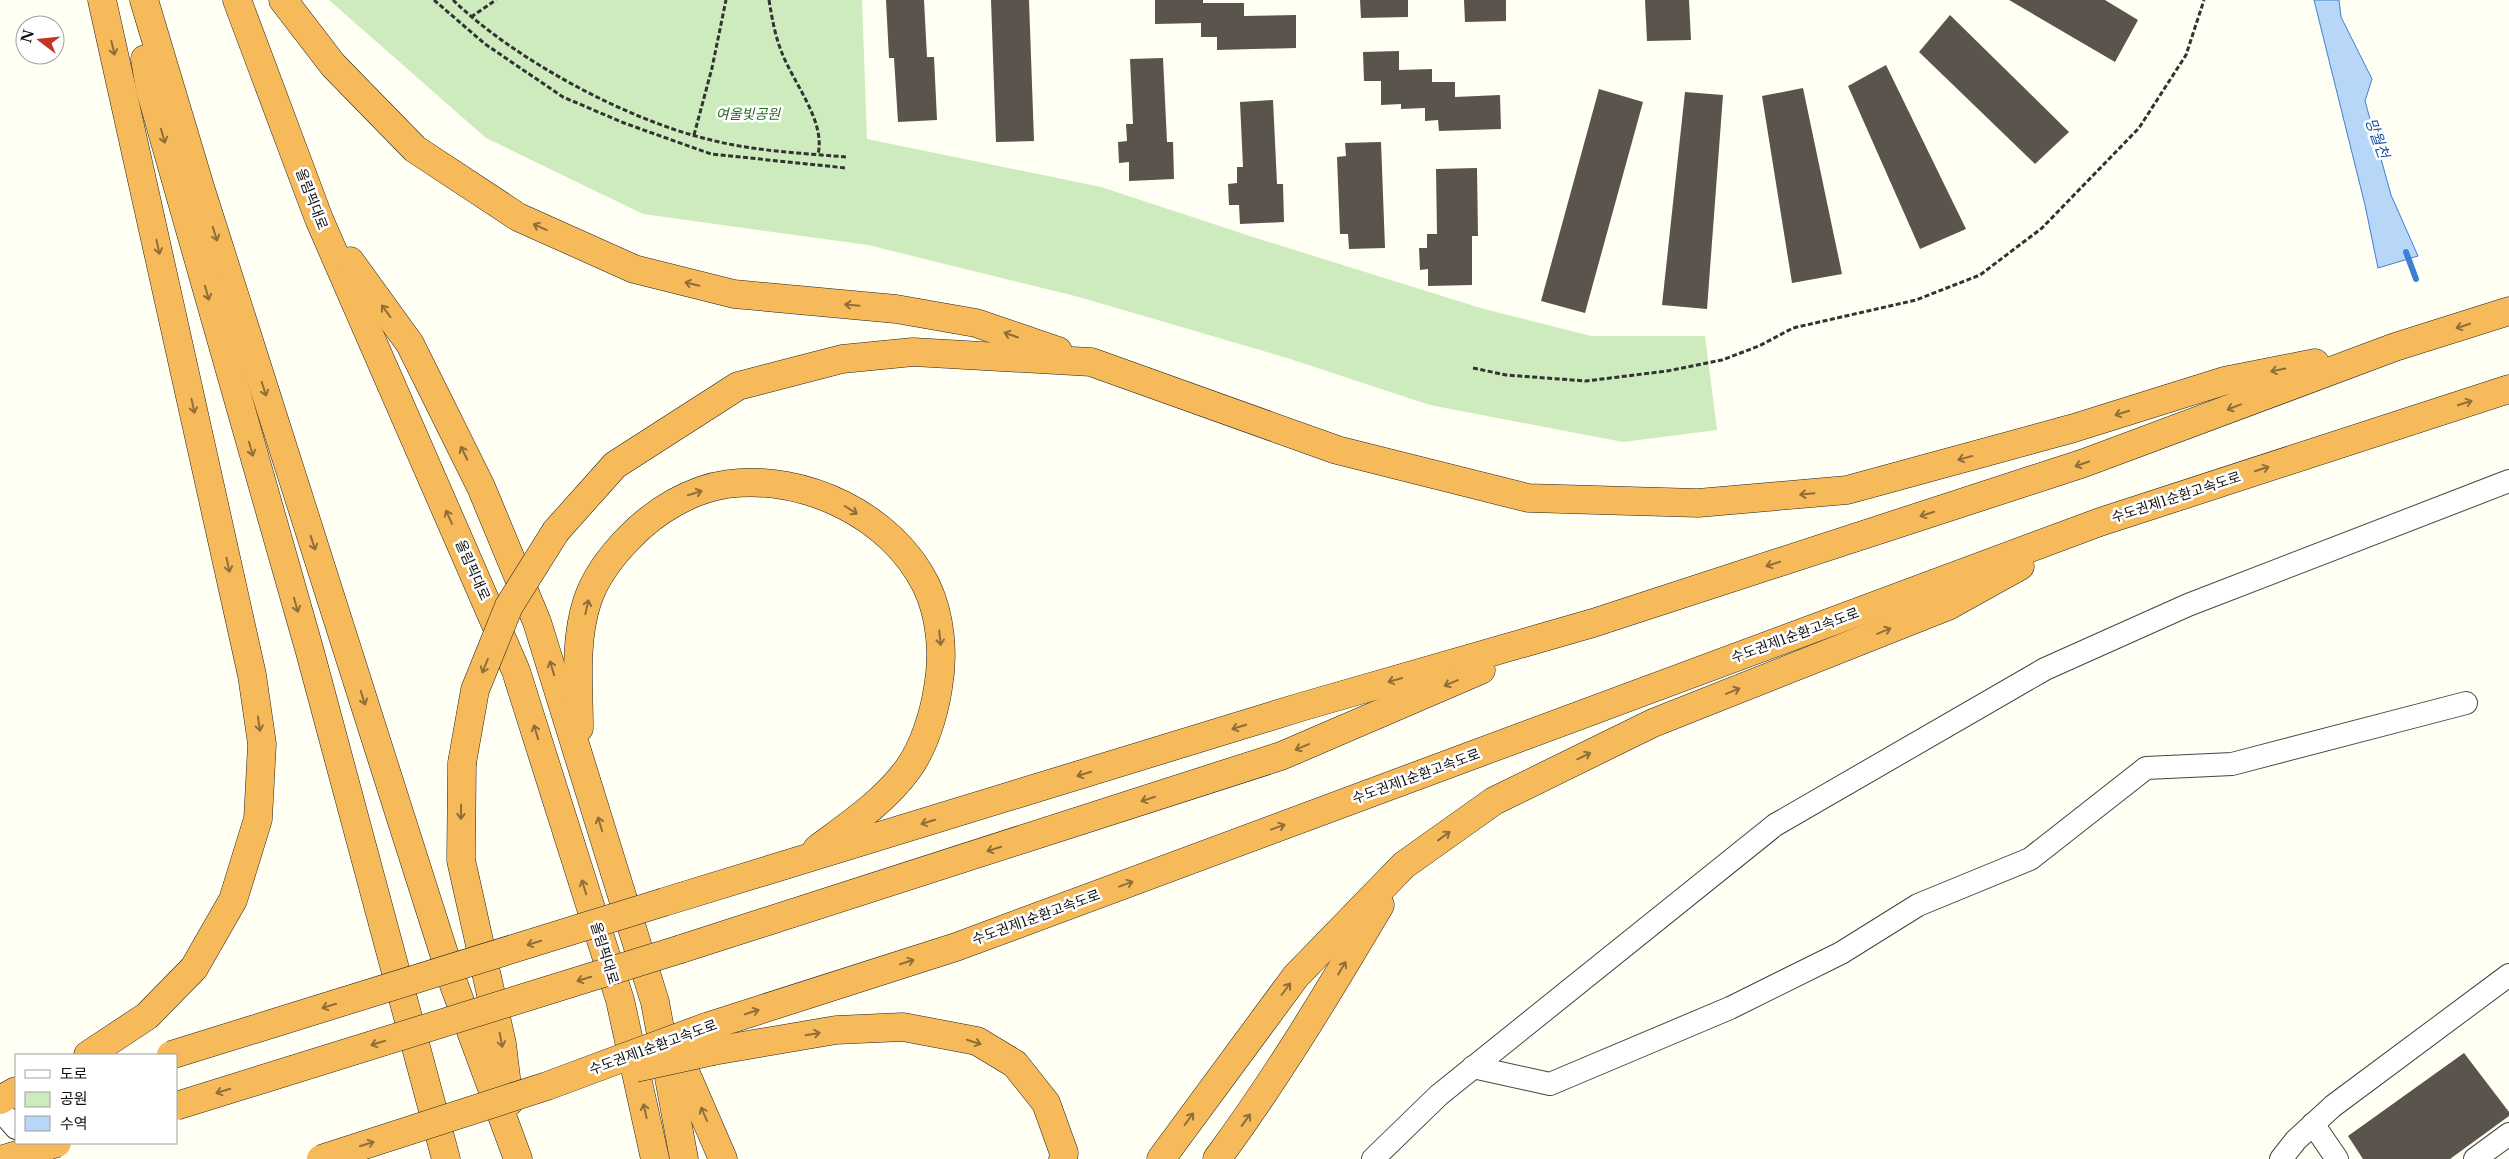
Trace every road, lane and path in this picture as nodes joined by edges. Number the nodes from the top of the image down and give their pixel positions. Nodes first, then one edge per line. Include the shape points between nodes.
1 (102, 0) edge
2 (135, 0) edge
3 (144, 0) edge
4 (237, 0) edge
5 (283, 0) edge
6 (434, 0) edge
7 (453, 0) edge
8 (496, 0) edge
9 (726, 0) edge
10 (769, 0) edge
11 (2204, 0) edge
12 (471, 17) junction
13 (694, 136) junction
14 (818, 154) junction
15 (846, 156) dead end
16 (846, 168) dead end
17 (319, 219) junction
18 (2509, 311) edge
19 (2395, 347) junction
20 (1091, 362) junction
21 (1473, 368) dead end
22 (2509, 389) edge
23 (2509, 481) edge
24 (2100, 522) junction
25 (1593, 622) junction
26 (2466, 703) dead end
27 (580, 760) junction
28 (801, 861) junction
29 (1404, 865) junction
30 (2509, 975) edge
31 (655, 1002) junction
32 (710, 1039) junction
33 (90, 1054) edge
34 (174, 1054) edge
35 (1474, 1067) junction
36 (15, 1092) edge
37 (0, 1100) edge
38 (15, 1103) edge
39 (178, 1105) edge
40 (0, 1109) edge
41 (2313, 1124) junction
42 (15, 1127) edge
43 (2509, 1134) edge
44 (31, 1144) edge
45 (54, 1144) edge
46 (516, 1155) edge
47 (4, 1159) edge
48 (45, 1159) edge
49 (321, 1159) edge
50 (446, 1159) edge
51 (656, 1159) edge
52 (684, 1159) edge
53 (723, 1159) edge
54 (1063, 1159) edge
55 (1161, 1159) edge
56 (1217, 1159) edge
57 (1373, 1159) edge
58 (2281, 1159) edge
59 (2337, 1159) edge
60 (2475, 1159) edge

1 -> 33 highway via 252,675 262,744 258,819 233,900 194,968 147,1016
2 -> 50 highway via 150,89 318,680
3 -> 46 highway via 200,187 454,985
4 - 17 highway, 올림픽대로
20 -> 5 highway via 976,323 896,309 734,294 634,269 518,217 415,149 333,65
6 - 16 path via 485,44 563,97 624,123 711,154
7 - 12 path
8 - 12 path
9 - 13 path
10 - 14 path via 782,54 816,123
11 - 21 path via 2186,55 2139,128 2042,228 1980,275 1916,300 1793,328 1722,360 1667,371 1586,380 1506,375
12 - 13 path via 498,39 571,83 655,123
13 - 14 path via 758,149
14 - 15 path
27 -> 17 highway via 537,622 481,487 410,344
51 -> 17 highway, 올림픽대로 via 620,1000 516,670
18 -> 19 highway
19 -> 20 highway via 2224,381 2074,428 1847,490 1698,503 1528,498 1337,450
19 -> 25 highway via 2084,464
20 -> 46 highway, bridge via 913,352 842,359 738,386 615,465 556,531 509,606 475,690 462,763 461,860 502,1044
24 -> 22 highway, 수도권제1순환고속도로
23 - 35 street via 2188,605 2046,669 1775,825
29 -> 24 highway via 1502,796 1653,723 1948,606
32 -> 24 highway, 수도권제1순환고속도로
25 -> 28 highway
25 -> 39 highway, bridge via 1281,756 680,949
26 - 35 street via 2232,764 2146,768 2030,859 1918,905 1841,953 1730,1008 1550,1084
27 -> 28 highway via 578,658 587,602 610,557 645,521 688,495 727,484 767,484 806,489 842,504 874,525 902,550 926,586 938,625 942,663 933,717 909,768 878,802
31 -> 27 highway
28 -> 34 highway, bridge
55 -> 29 highway via 1296,976
56 -> 29 highway via 1250,1114 1326,995
30 - 41 street
31 - 52 highway
53 -> 31 highway
49 -> 32 highway, bridge via 548,1086
32 -> 54 highway via 902,1027 977,1041 1015,1064 1046,1103 1064,1153
35 - 57 street via 1439,1095
36 - 37 highway
38 - 40 highway
40 - 42 street
41 - 58 street
41 - 59 street
43 - 60 street
44 - 48 street
45 - 47 highway, bridge

